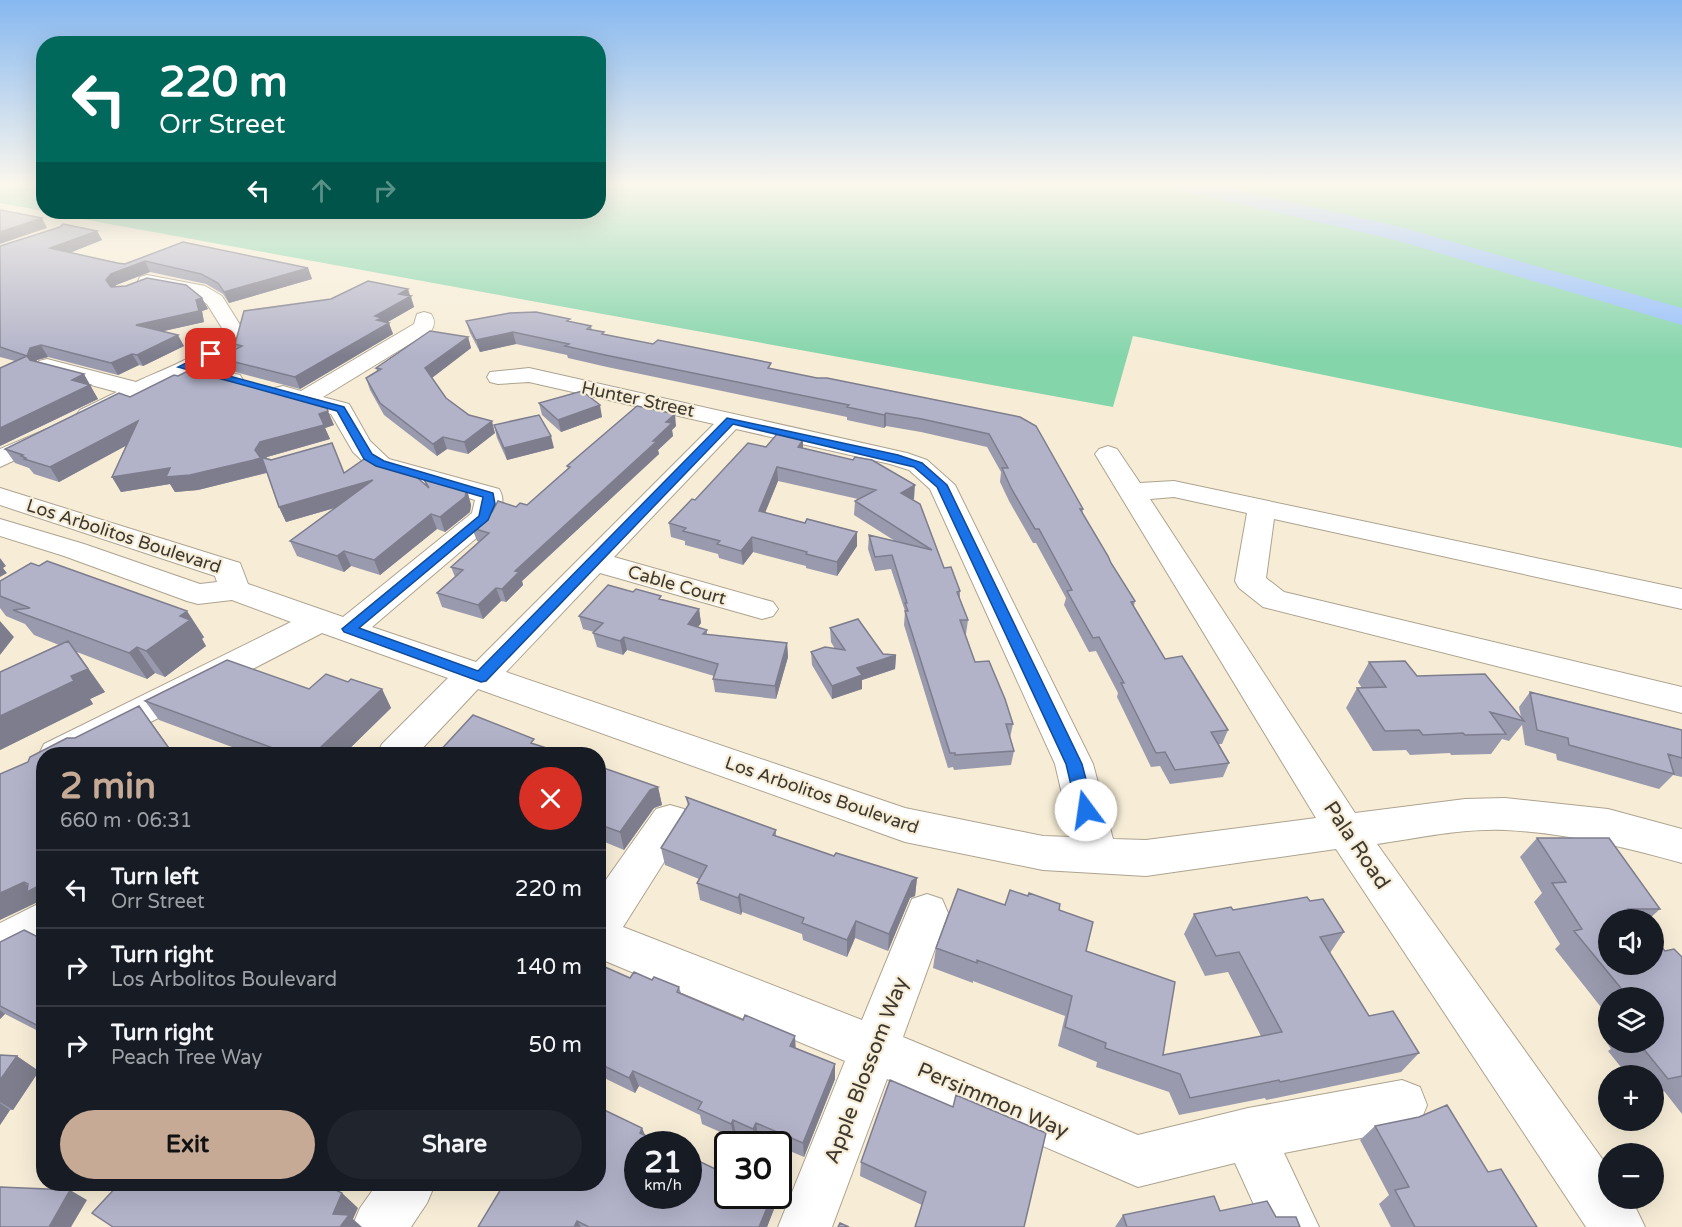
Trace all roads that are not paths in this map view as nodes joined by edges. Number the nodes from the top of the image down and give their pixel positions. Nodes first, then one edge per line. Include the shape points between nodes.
1 (124, 291) edge
2 (424, 318) dead end
3 (47, 366) edge
4 (183, 367) junction
5 (501, 385) dead end
6 (138, 390) junction
7 (303, 399) junction
8 (731, 420) junction
9 (1108, 454) dead end
10 (0, 459) edge
11 (1132, 492) junction
12 (0, 496) edge
13 (1326, 499) dead end
14 (1275, 510) junction
15 (0, 527) edge
16 (74, 550) junction
17 (593, 561) junction
18 (46, 567) edge
19 (234, 590) junction
20 (1682, 598) edge
21 (762, 609) dead end
22 (335, 624) junction
23 (476, 676) junction
24 (1682, 700) edge
25 (74, 747) edge
26 (403, 747) edge
27 (670, 821) dead end
28 (1346, 832) junction
29 (1681, 848) edge
30 (1097, 857) junction
31 (927, 913) dead end
32 (606, 916) edge
33 (36, 926) edge
34 (606, 940) edge
35 (0, 946) edge
36 (874, 1049) junction
37 (1402, 1105) dead end
38 (1248, 1134) junction
39 (403, 1191) edge
40 (379, 1227) edge
41 (805, 1227) edge
42 (1292, 1227) edge
43 (1618, 1227) edge

1 - 4 street via 150,280 198,290 215,300 232,328 227,342
2 - 7 street via 424,327
3 - 6 street
4 - 6 street
4 - 7 street
5 - 8 street, Hunter Street via 529,375
6 - 10 street
7 - 22 street via 340,409 348,445 380,464 489,495 484,517
8 - 17 street
8 - 30 street, Hunter Street via 898,458 918,465 942,485 1074,764
9 - 11 street, Pala Road
11 - 14 street via 1174,489
11 - 28 street, Pala Road
12 - 19 street, Los Arbolitos Boulevard via 229,570
13 - 14 street via 1290,492
14 - 20 street
14 - 24 street via 1251,581 1274,600
15 - 16 street, Los Arbolitos Boulevard
16 - 18 street
16 - 19 street, Los Arbolitos Boulevard via 198,594
17 - 21 street, Cable Court
17 - 23 street
19 - 22 street, Los Arbolitos Boulevard
22 - 23 street, Los Arbolitos Boulevard
22 - 25 street
23 - 26 street
23 - 30 street, Los Arbolitos Boulevard via 905,825 1043,854
27 - 32 street
28 - 29 street, Los Arbolitos Boulevard via 1465,815 1505,814 1608,826
28 - 30 street, Los Arbolitos Boulevard via 1146,858
28 - 43 street, Pala Road
31 - 36 street, Apple Blossom Way
33 - 35 street
34 - 36 street, Persimmon Way
36 - 38 street, Persimmon Way via 1138,1161
36 - 41 street, Apple Blossom Way
37 - 38 street, Persimmon Way
38 - 42 street
39 - 40 street

